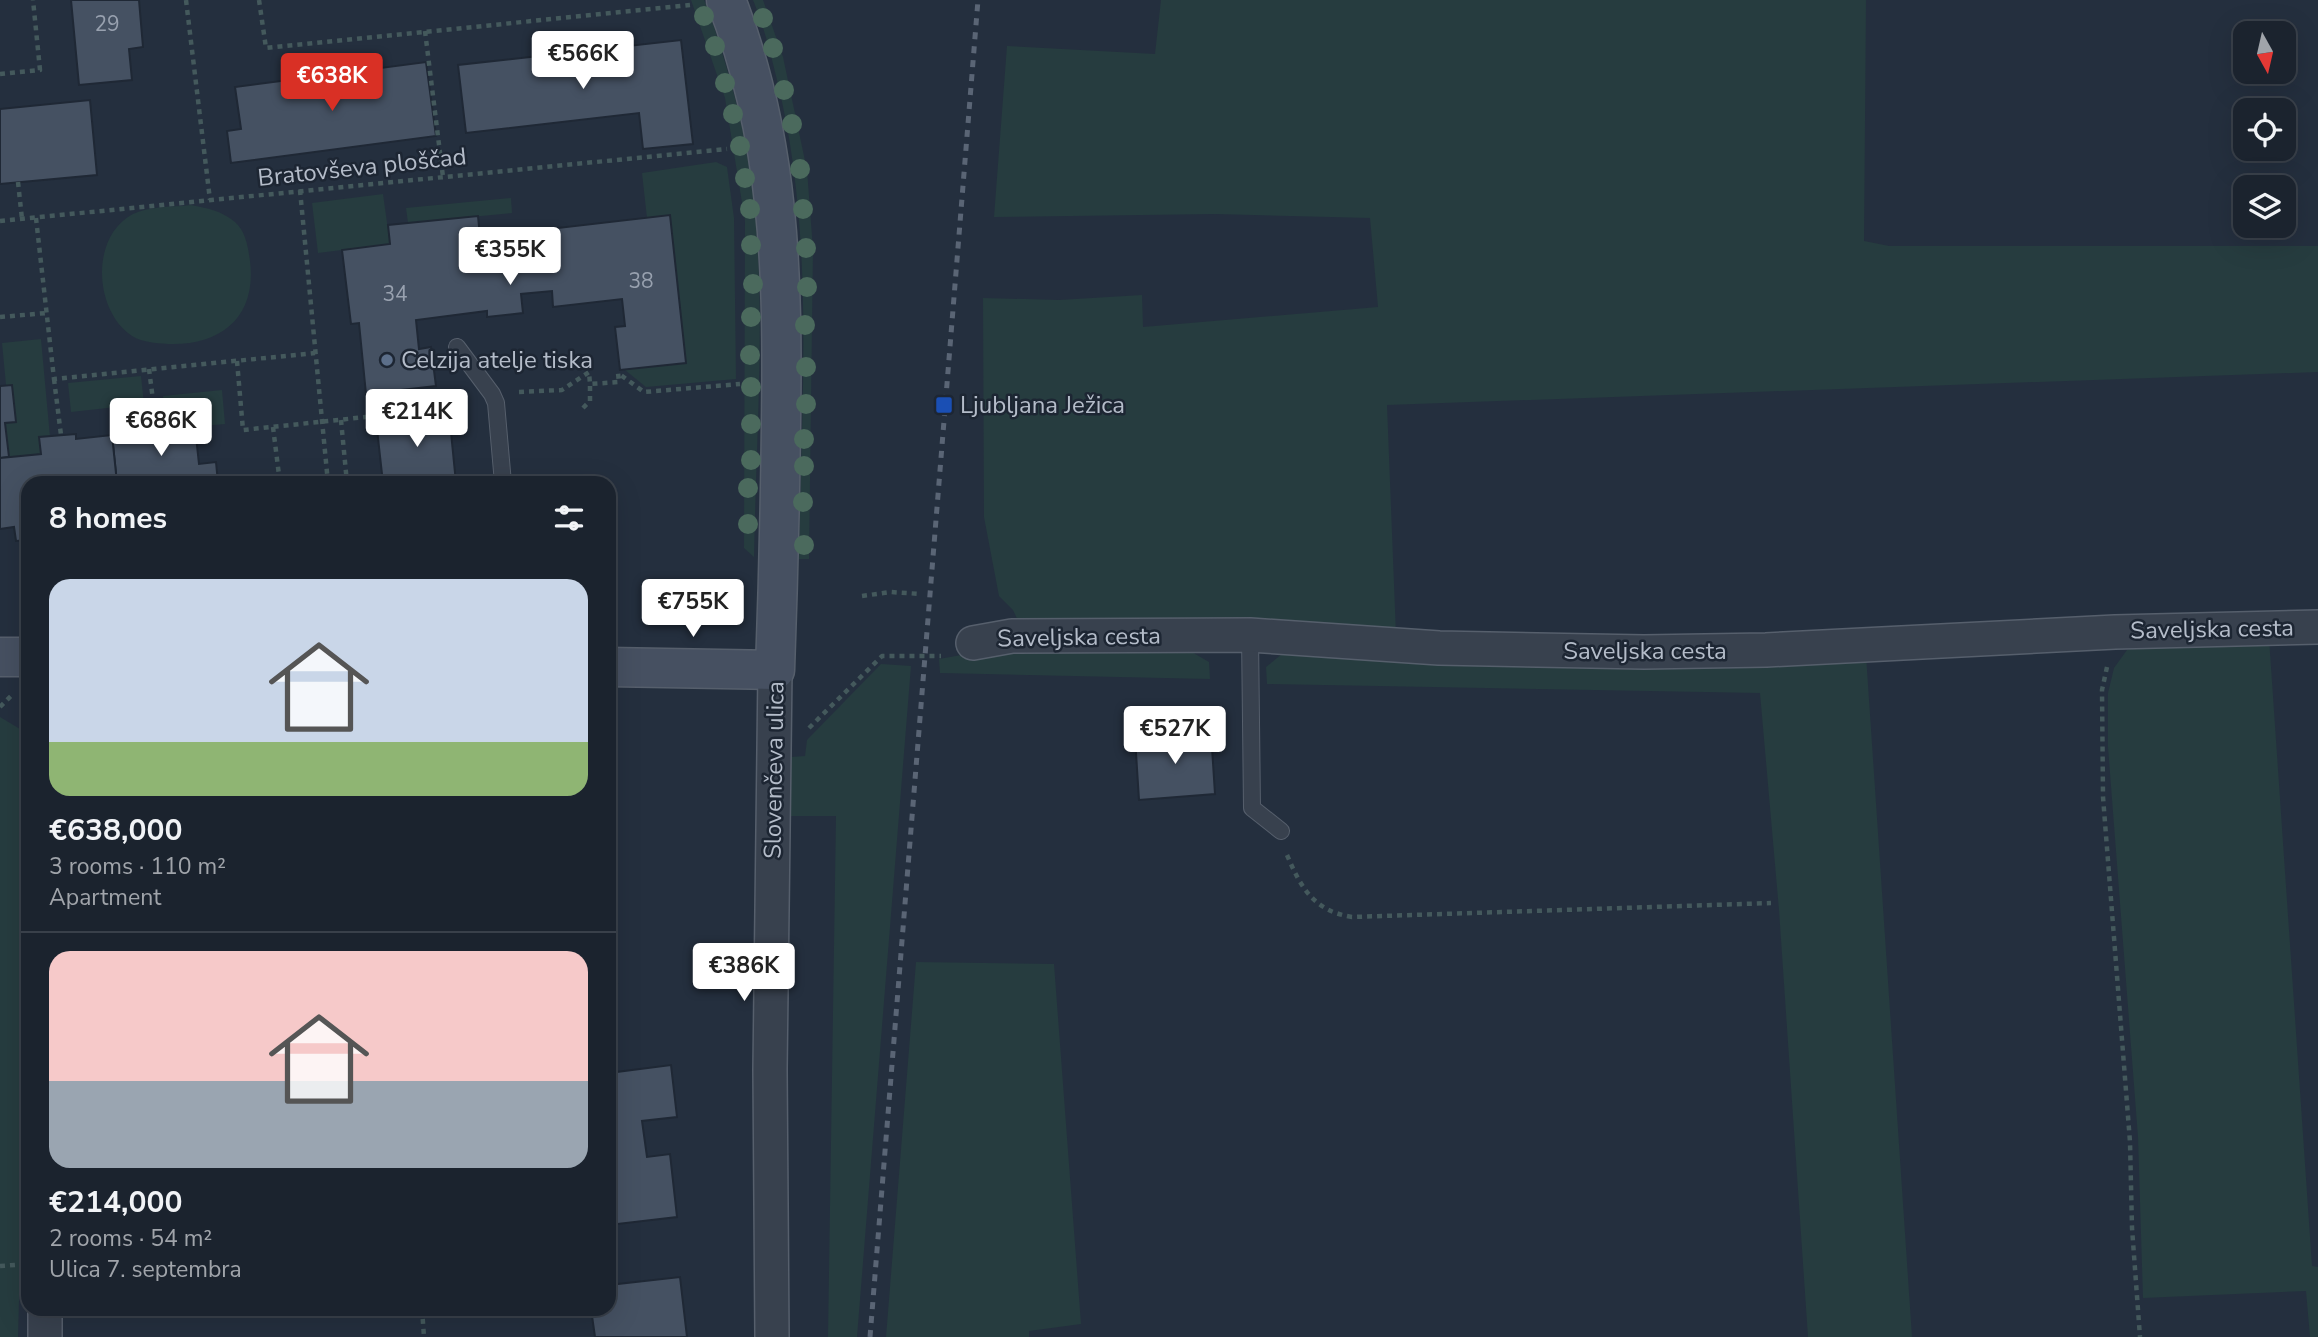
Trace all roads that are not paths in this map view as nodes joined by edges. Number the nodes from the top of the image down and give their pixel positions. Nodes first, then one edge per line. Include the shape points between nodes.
1 (708, 3) edge
2 (457, 348) dead end
3 (502, 476) edge
4 (2318, 627) edge
5 (1250, 635) junction
6 (973, 643) road end
7 (0, 657) edge
8 (21, 657) edge
9 (616, 667) edge
10 (775, 670) junction
11 (1281, 831) road end
12 (45, 1316) edge
13 (45, 1337) edge
14 (772, 1337) edge

1 - 10 street, Slovenčeva ulica via 762,118 778,233 782,317
2 - 3 lane via 494,399
4 - 5 street, Saveljska cesta via 1644,652 1439,648
5 - 6 street, Saveljska cesta via 1012,636
5 - 11 lane via 1252,808
7 - 8 street
9 - 10 street
10 - 14 street, Slovenčeva ulica
12 - 13 street

